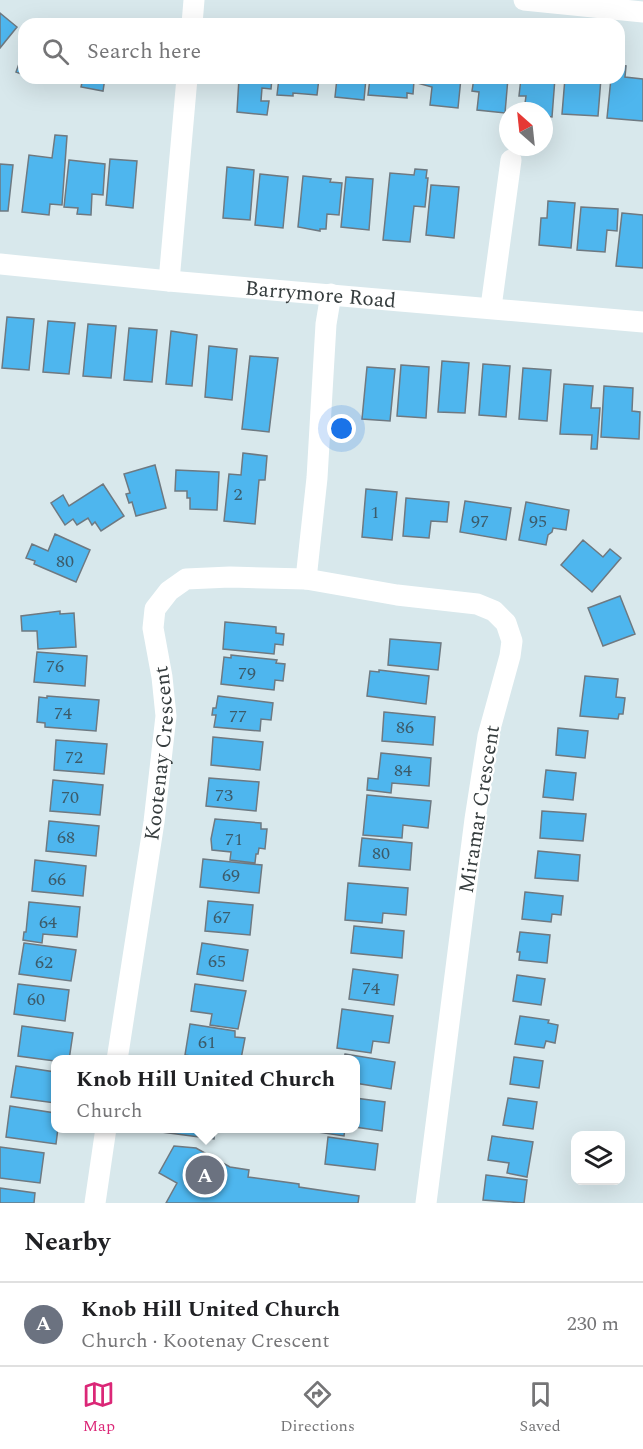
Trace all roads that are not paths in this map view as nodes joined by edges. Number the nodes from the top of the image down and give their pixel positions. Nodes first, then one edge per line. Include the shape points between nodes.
1 (194, 0) edge
2 (524, 0) edge
3 (643, 12) edge
4 (192, 18) edge
5 (186, 84) edge
6 (511, 160) dead end
7 (0, 264) edge
8 (169, 280) junction
9 (331, 294) junction
10 (491, 307) junction
11 (643, 322) edge
12 (306, 579) junction
13 (118, 1055) edge
14 (105, 1133) edge
15 (95, 1203) edge
16 (426, 1203) edge

1 - 4 street
2 - 3 street
5 - 8 street
6 - 10 street
7 - 8 street, Barrymore Road
8 - 9 street, Barrymore Road
9 - 10 street, Barrymore Road
9 - 12 street
10 - 11 street, Barrymore Road
12 - 13 street, Kootenay Crescent via 186,579 169,591 155,609 153,628 166,716 154,822
12 - 16 street, Miramar Crescent via 477,604 494,611 506,623 512,641 488,736 475,819
14 - 15 street

